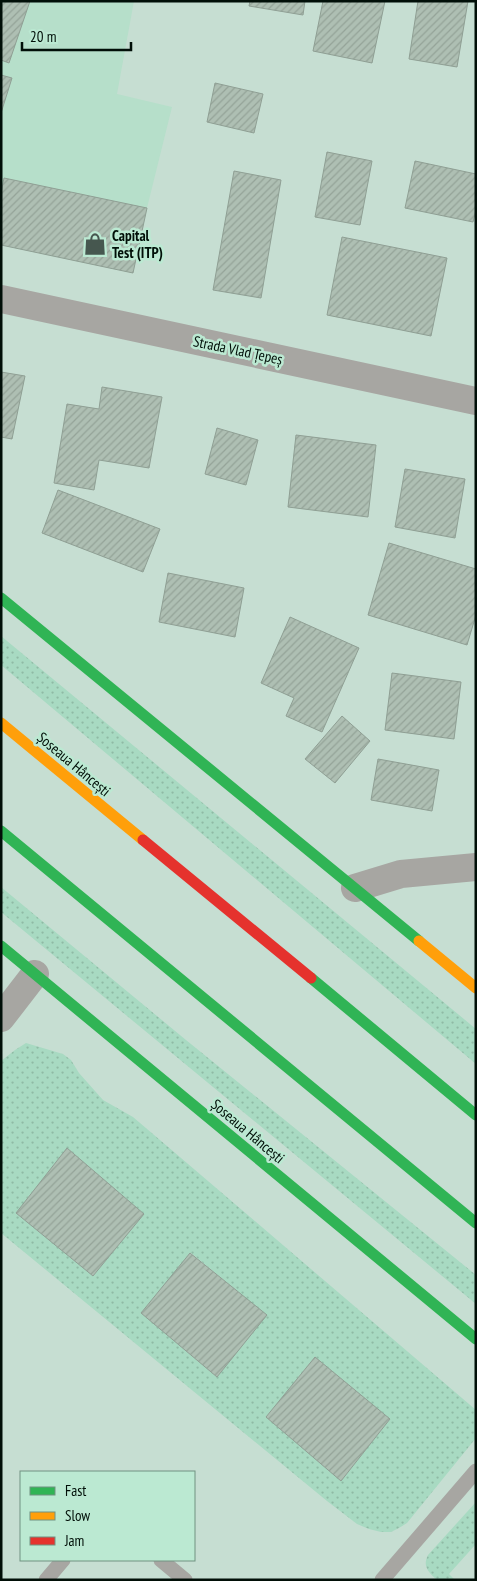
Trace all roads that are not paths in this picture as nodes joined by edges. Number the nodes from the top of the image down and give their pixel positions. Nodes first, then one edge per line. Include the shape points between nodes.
1 (1, 299) edge
2 (476, 401) edge
3 (1, 598) edge
4 (1, 723) edge
5 (1, 831) edge
6 (476, 867) edge
7 (355, 888) junction
8 (1, 946) edge
9 (36, 974) junction
10 (476, 988) edge
11 (1, 1018) edge
12 (476, 1115) edge
13 (476, 1223) edge
14 (476, 1339) edge
15 (476, 1471) edge
16 (62, 1561) edge
17 (162, 1561) edge
18 (46, 1580) edge
19 (184, 1580) edge
20 (382, 1580) edge

1 - 2 street, Strada Vlad Țepeș
3 - 7 main road
4 - 12 main road, Șoseaua Hâncești
5 - 13 main road
6 - 7 street via 401,874
7 - 10 main road
8 - 9 main road, Șoseaua Hâncești
9 - 11 street
9 - 14 main road, Șoseaua Hâncești
15 - 20 lane
16 - 18 lane
17 - 19 lane

